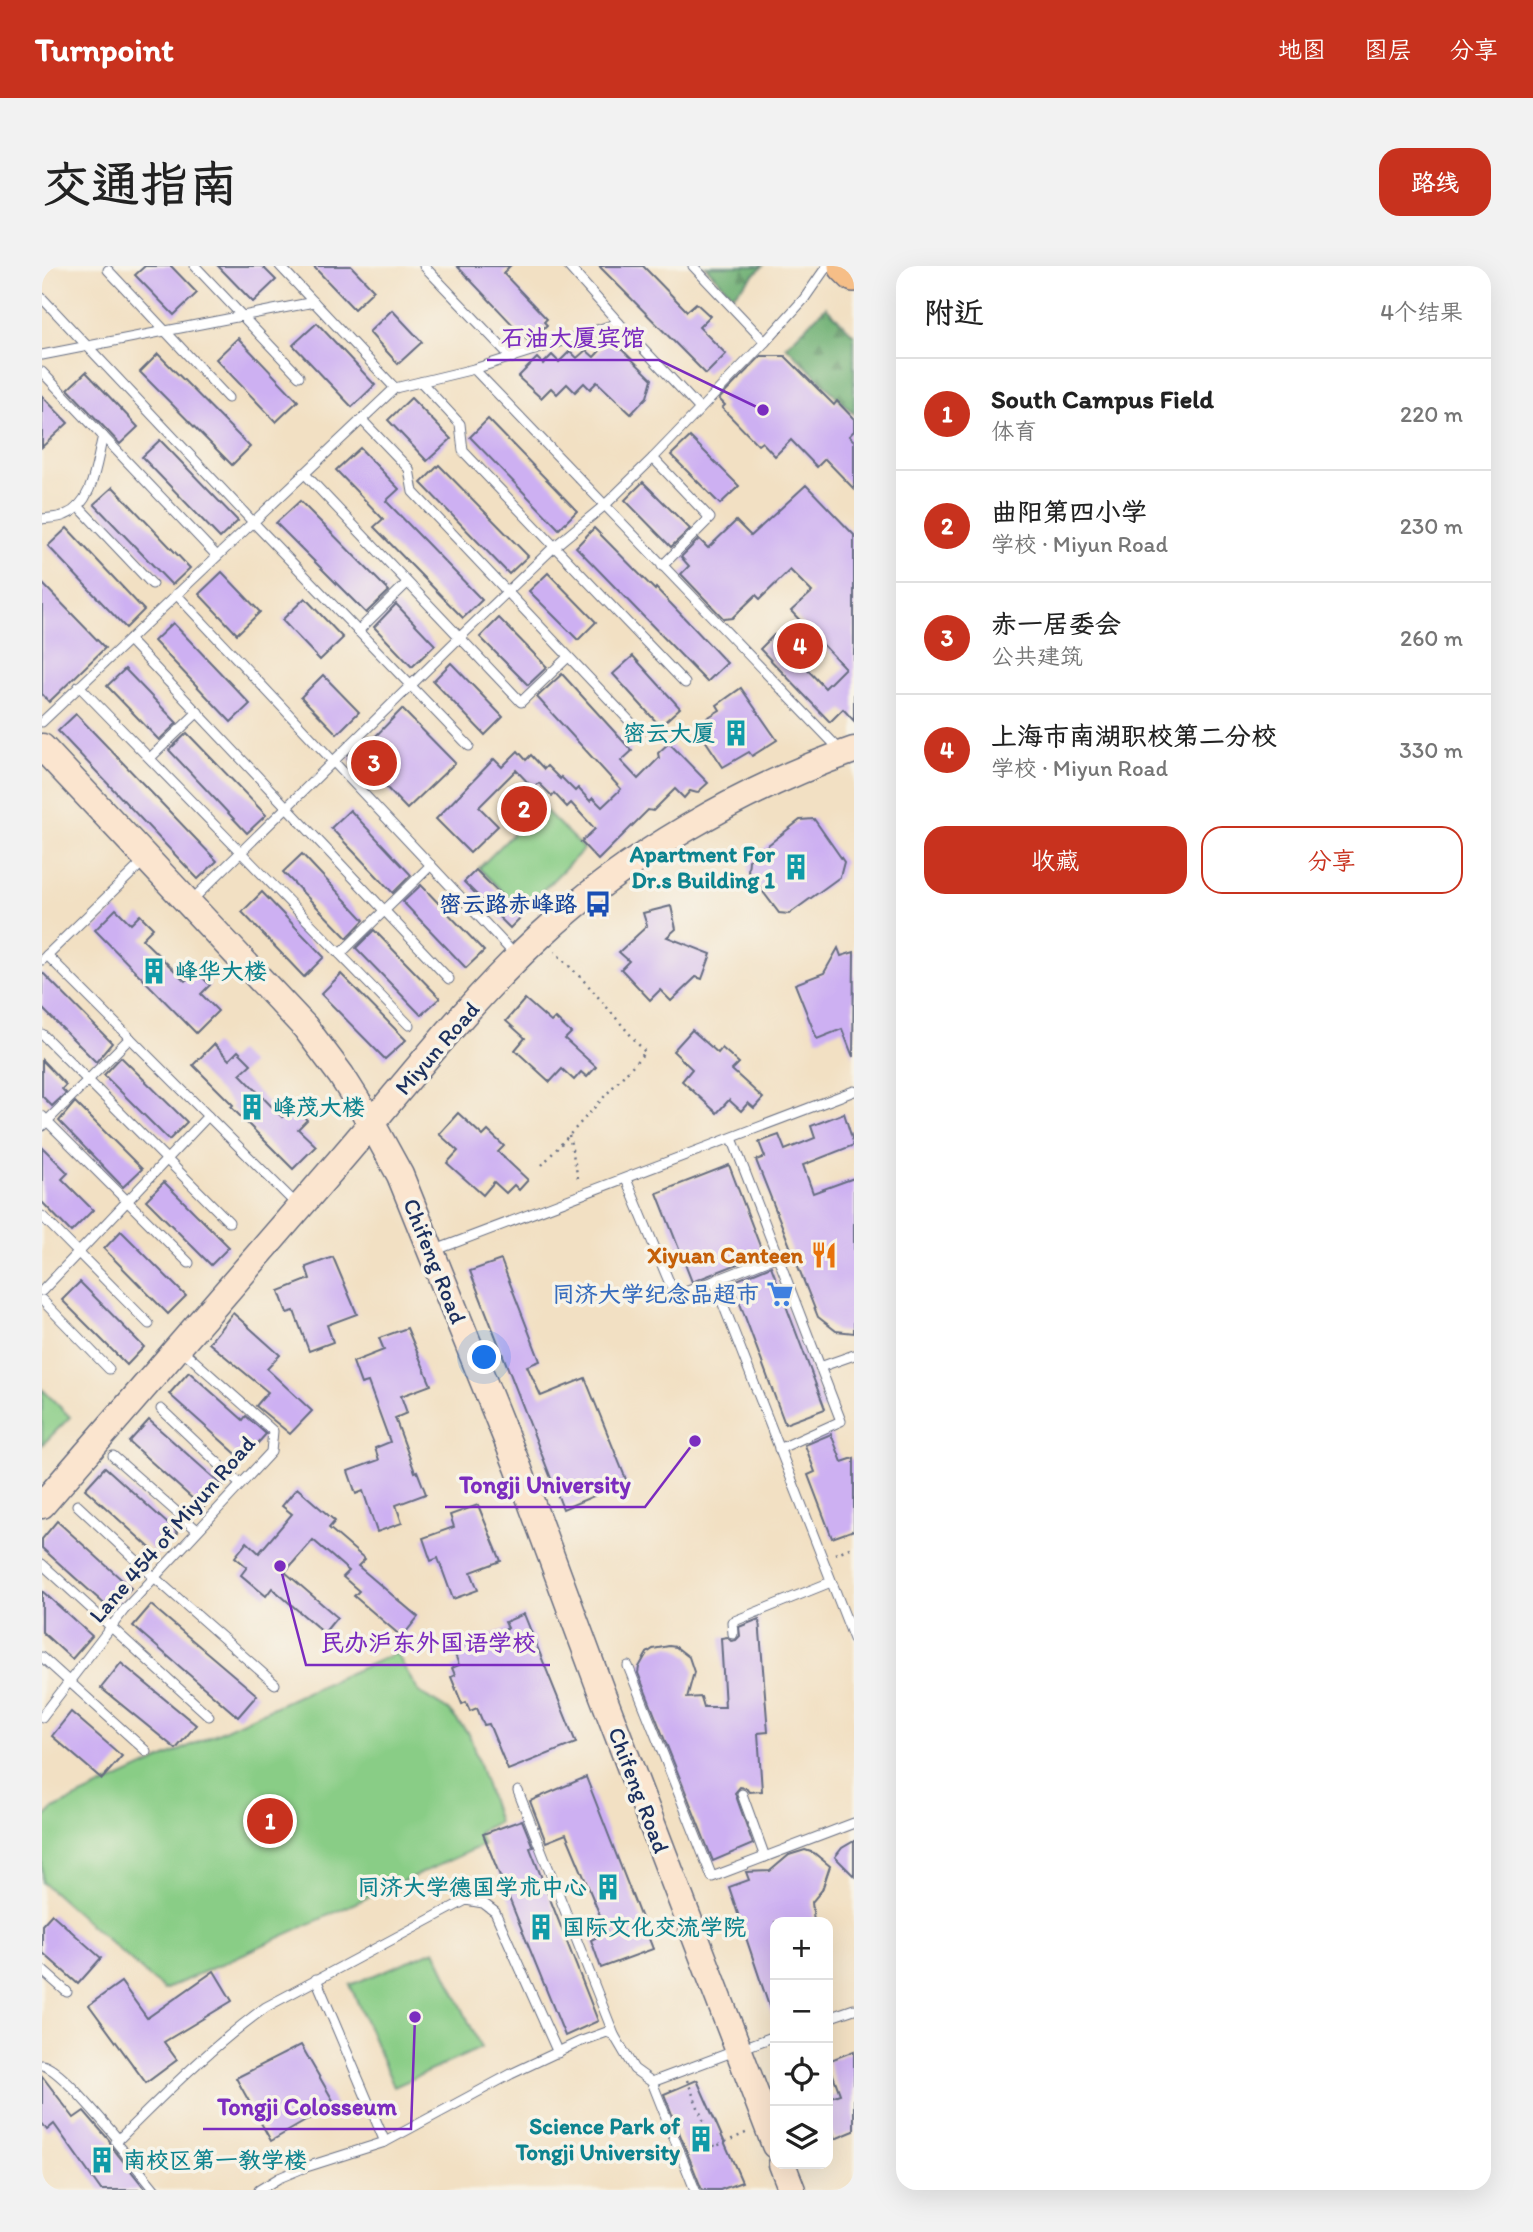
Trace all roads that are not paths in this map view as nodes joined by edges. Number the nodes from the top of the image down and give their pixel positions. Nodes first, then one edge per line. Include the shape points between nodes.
1 (195, 266) edge
2 (280, 266) edge
3 (424, 266) edge
4 (569, 266) edge
5 (692, 266) edge
6 (827, 266) edge
7 (845, 266) edge
8 (108, 270) dead end
9 (854, 275) edge
10 (42, 298) edge
11 (314, 302) junction
12 (241, 316) junction
13 (619, 323) junction
14 (164, 331) junction
15 (765, 342) junction
16 (87, 347) junction
17 (42, 355) edge
18 (512, 358) junction
19 (474, 369) junction
20 (42, 372) edge
21 (299, 376) dead end
22 (421, 382) junction
23 (396, 388) junction
24 (228, 398) dead end
25 (700, 409) junction
26 (362, 420) junction
27 (103, 436) junction
28 (653, 458) junction
29 (304, 473) junction
30 (605, 505) junction
31 (78, 506) junction
32 (42, 519) edge
33 (253, 522) junction
34 (554, 547) junction
35 (217, 556) junction
36 (663, 566) junction
37 (407, 583) junction
38 (152, 584) dead end
39 (506, 592) junction
40 (176, 594) junction
41 (358, 631) junction
42 (459, 638) junction
43 (129, 640) junction
44 (568, 657) junction
45 (685, 683) dead end
46 (410, 685) junction
47 (79, 687) junction
48 (198, 712) junction
49 (42, 722) edge
50 (640, 732) dead end
51 (469, 746) dead end
52 (42, 747) edge
53 (848, 752) edge
54 (150, 758) junction
55 (334, 761) junction
56 (288, 807) junction
57 (242, 852) junction
58 (147, 858) junction
59 (431, 865) junction
60 (189, 903) junction
61 (385, 911) junction
62 (340, 954) junction
63 (45, 957) edge
64 (518, 958) junction
65 (449, 979) dead end
66 (409, 1026) dead end
67 (42, 1034) edge
68 (130, 1038) junction
69 (89, 1080) junction
70 (854, 1091) edge
71 (208, 1116) junction
72 (44, 1121) edge
73 (372, 1124) junction
74 (732, 1138) junction
75 (167, 1159) junction
76 (626, 1179) junction
77 (127, 1202) junction
78 (300, 1208) junction
79 (42, 1216) edge
80 (229, 1222) dead end
81 (431, 1252) junction
82 (79, 1253) junction
83 (778, 1256) junction
84 (189, 1264) dead end
85 (714, 1281) junction
86 (42, 1292) edge
87 (42, 1300) edge
88 (149, 1324) dead end
89 (179, 1347) junction
90 (854, 1355) edge
91 (820, 1367) junction
92 (109, 1370) dead end
93 (160, 1409) dead end
94 (779, 1449) junction
95 (113, 1456) dead end
96 (240, 1484) junction
97 (42, 1505) edge
98 (77, 1505) dead end
99 (197, 1530) junction
100 (42, 1564) edge
101 (154, 1577) junction
102 (831, 1582) junction
103 (111, 1628) junction
104 (733, 1634) dead end
105 (854, 1639) edge
106 (42, 1657) edge
107 (628, 1666) dead end
108 (69, 1681) junction
109 (275, 1684) dead end
110 (209, 1716) dead end
111 (42, 1717) edge
112 (146, 1751) dead end
113 (518, 1791) dead end
114 (742, 1794) dead end
115 (854, 1823) edge
116 (765, 1857) junction
117 (42, 1970) edge
118 (316, 1979) junction
119 (67, 1992) dead end
120 (854, 2009) edge
121 (833, 2016) edge
122 (614, 2035) junction
123 (770, 2038) edge
124 (738, 2049) junction
125 (558, 2053) junction
126 (42, 2065) edge
127 (652, 2082) junction
128 (770, 2132) edge
129 (118, 2139) junction
130 (385, 2142) junction
131 (784, 2169) edge
132 (155, 2190) edge
133 (259, 2190) edge
134 (695, 2190) edge
135 (792, 2190) edge

1 - 12 lane
2 - 11 lane
3 - 18 lane
4 - 13 lane
5 - 15 lane
6 - 15 lane
7 - 9 highway
8 - 14 lane
10 - 16 lane
11 - 12 lane
11 - 23 lane
12 - 14 lane
12 - 21 lane
13 - 18 lane
13 - 25 lane
14 - 16 lane
14 - 24 lane
15 - 25 lane
16 - 17 lane
16 - 33 lane
18 - 19 lane
19 - 22 lane
19 - 30 lane
20 - 27 lane
22 - 23 lane
22 - 34 lane via 460,424 463,451
23 - 26 lane
25 - 28 lane
26 - 29 lane
26 - 39 lane via 409,469 412,492
27 - 31 lane via 88,493
27 - 35 lane
28 - 30 lane
28 - 36 lane via 710,518
29 - 33 lane
29 - 37 lane
30 - 34 lane
30 - 36 lane
31 - 32 lane via 65,515
31 - 38 lane
33 - 35 lane
33 - 41 lane
34 - 39 lane
34 - 45 lane
35 - 40 lane
36 - 53 lane
37 - 41 lane
37 - 42 lane
39 - 42 lane
39 - 44 lane
40 - 43 lane
40 - 55 lane
41 - 46 lane
42 - 44 lane via 521,702
42 - 46 lane
43 - 47 lane
43 - 48 lane
44 - 50 lane
46 - 51 lane
46 - 55 lane
47 - 49 lane
47 - 54 lane
48 - 54 lane
48 - 56 lane
52 - 58 street, Chifeng Road
53 - 64 street, Miyun Road via 765,788 651,851 602,885
54 - 57 lane
55 - 56 lane
55 - 59 lane
56 - 57 lane
56 - 61 lane
57 - 60 lane
57 - 62 lane
58 - 60 street, Chifeng Road
58 - 63 lane
59 - 61 lane
59 - 64 lane
60 - 73 street, Chifeng Road via 305,1027
61 - 62 lane
61 - 65 lane
62 - 66 lane
63 - 68 lane
64 - 73 street, Miyun Road
67 - 69 lane
68 - 69 lane
68 - 71 lane
69 - 72 lane
69 - 75 lane
70 - 74 lane
71 - 75 lane
71 - 78 lane
72 - 77 lane
73 - 78 street, Miyun Road
73 - 81 street, Chifeng Road via 400,1175
74 - 76 lane
74 - 83 lane
75 - 77 lane
75 - 80 lane
76 - 81 lane
76 - 85 lane via 675,1296
77 - 82 lane
77 - 84 lane
78 - 89 street, Miyun Road
79 - 82 lane
81 - 124 street, Chifeng Road via 518,1467
82 - 86 lane
82 - 88 lane
83 - 85 lane
83 - 91 lane
85 - 94 lane
87 - 92 lane
89 - 96 lane, Lane 454 of Miyun Road via 273,1431 271,1451
89 - 97 street, Miyun Road
90 - 91 lane
91 - 94 lane via 841,1421
93 - 96 lane
94 - 102 lane
95 - 99 lane
96 - 99 lane, Lane 454 of Miyun Road
98 - 101 lane
99 - 101 lane, Lane 454 of Miyun Road
100 - 103 lane
101 - 103 lane, Lane 454 of Miyun Road
101 - 109 lane
102 - 104 lane via 732,1622
102 - 105 lane
103 - 108 lane, Lane 454 of Miyun Road
103 - 110 lane
106 - 108 lane
107 - 116 lane via 712,1877
108 - 111 lane, Lane 454 of Miyun Road
108 - 112 lane
113 - 122 lane
114 - 116 lane
115 - 116 lane
117 - 119 lane
118 - 125 lane via 466,1900 483,1903 495,1912
118 - 129 lane via 242,2024
118 - 130 lane
120 - 121 lane
122 - 125 lane via 607,2032
122 - 127 lane via 634,2069
123 - 124 lane
124 - 127 lane
124 - 128 street, Chifeng Road
125 - 130 lane
126 - 129 lane via 49,2066
127 - 134 lane
129 - 132 lane
130 - 133 lane via 303,2168
131 - 135 street

